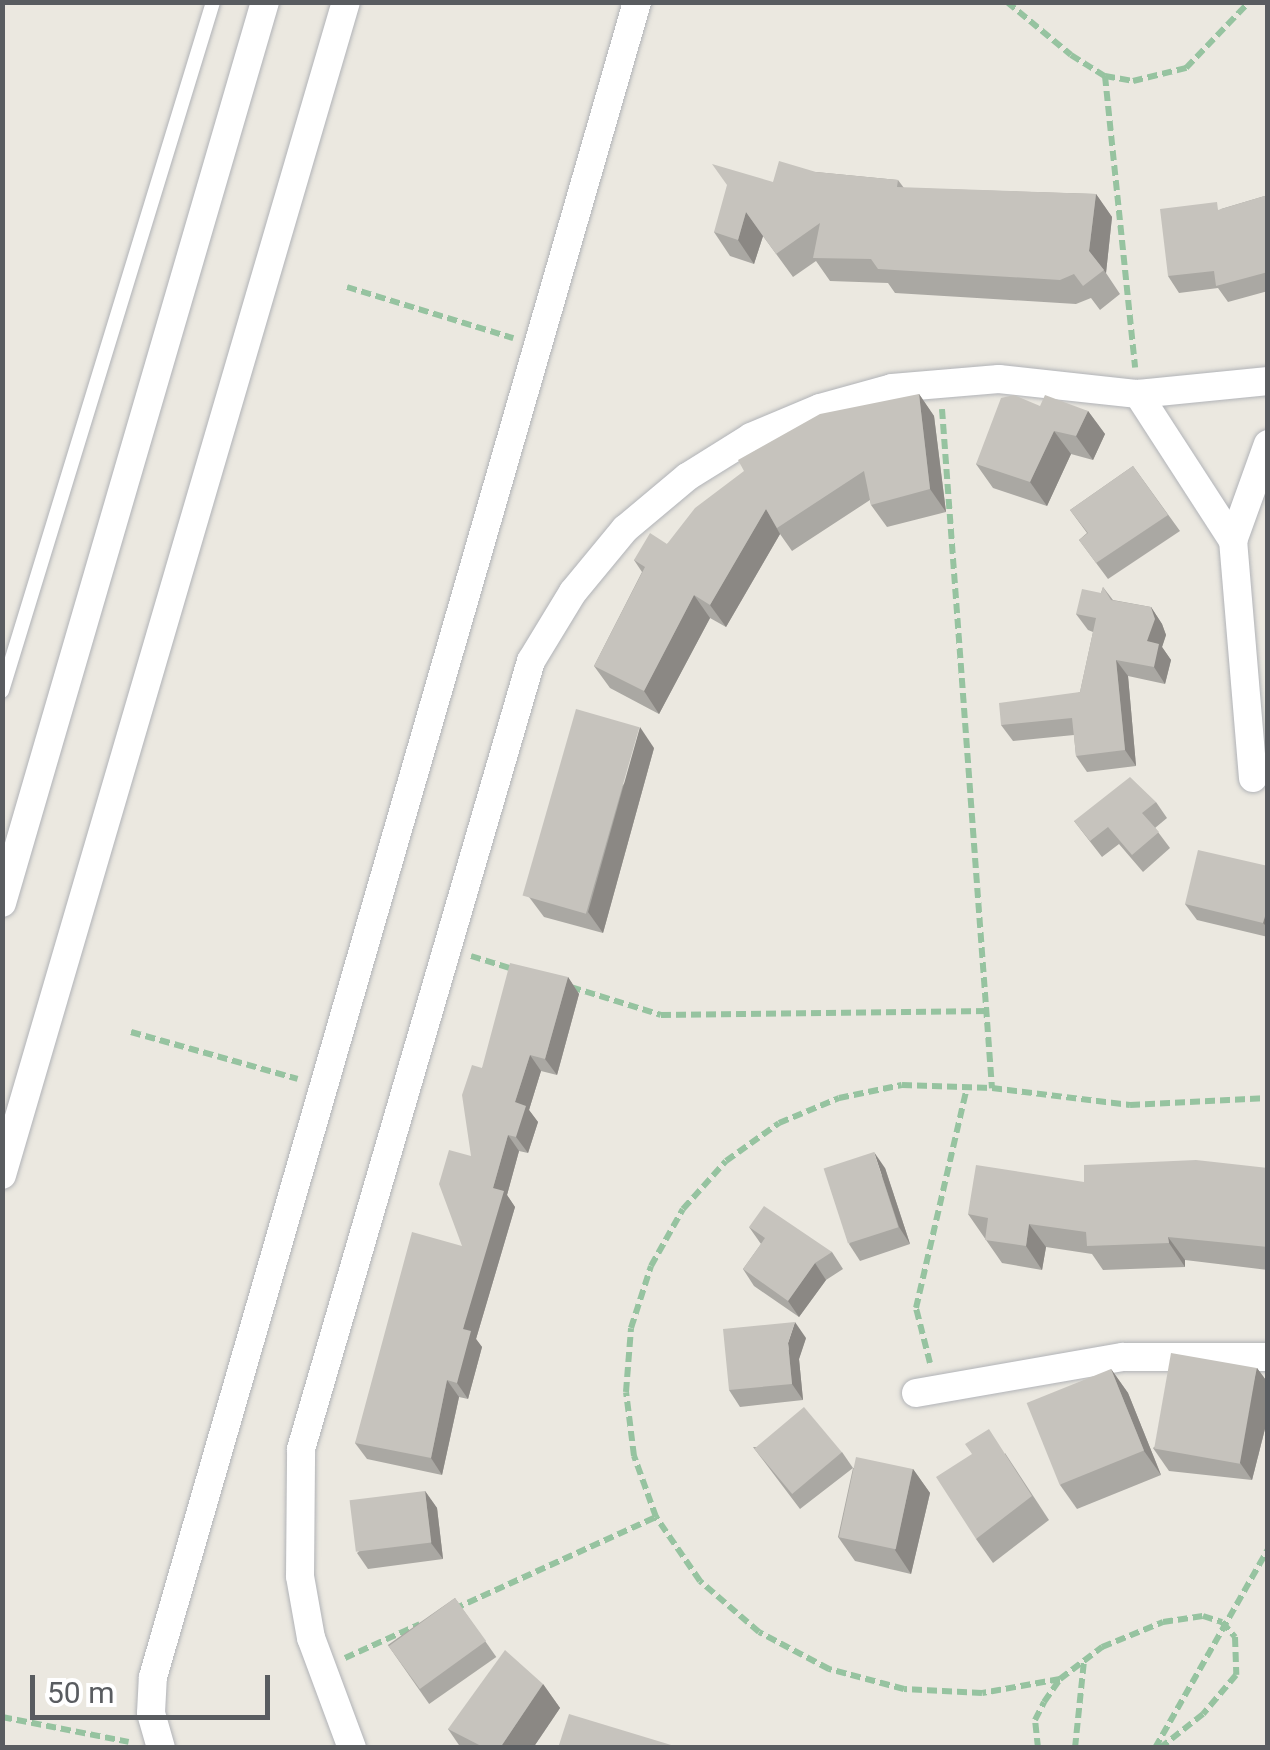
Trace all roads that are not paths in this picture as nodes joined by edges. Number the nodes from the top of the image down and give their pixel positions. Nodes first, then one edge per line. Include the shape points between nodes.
1 (213, 2) edge
2 (265, 2) edge
3 (346, 2) edge
4 (637, 2) edge
5 (1268, 381) edge
6 (1138, 394) junction
7 (1268, 444) edge
8 (1233, 540) junction
9 (2, 691) edge
10 (1253, 778) dead end
11 (2, 903) edge
12 (2, 1174) edge
13 (1268, 1357) edge
14 (930, 1390) road end
15 (150, 1746) edge
16 (352, 1748) edge

1 - 9 lane
2 - 11 street
3 - 12 street
4 - 15 street via 153,1676
5 - 6 street
6 - 8 street
6 - 16 street via 999,379 940,383 820,408 751,437 687,476 625,529 573,592 531,662 301,1449 300,1576 321,1669
7 - 8 street
8 - 10 street
13 - 14 street via 1123,1357

